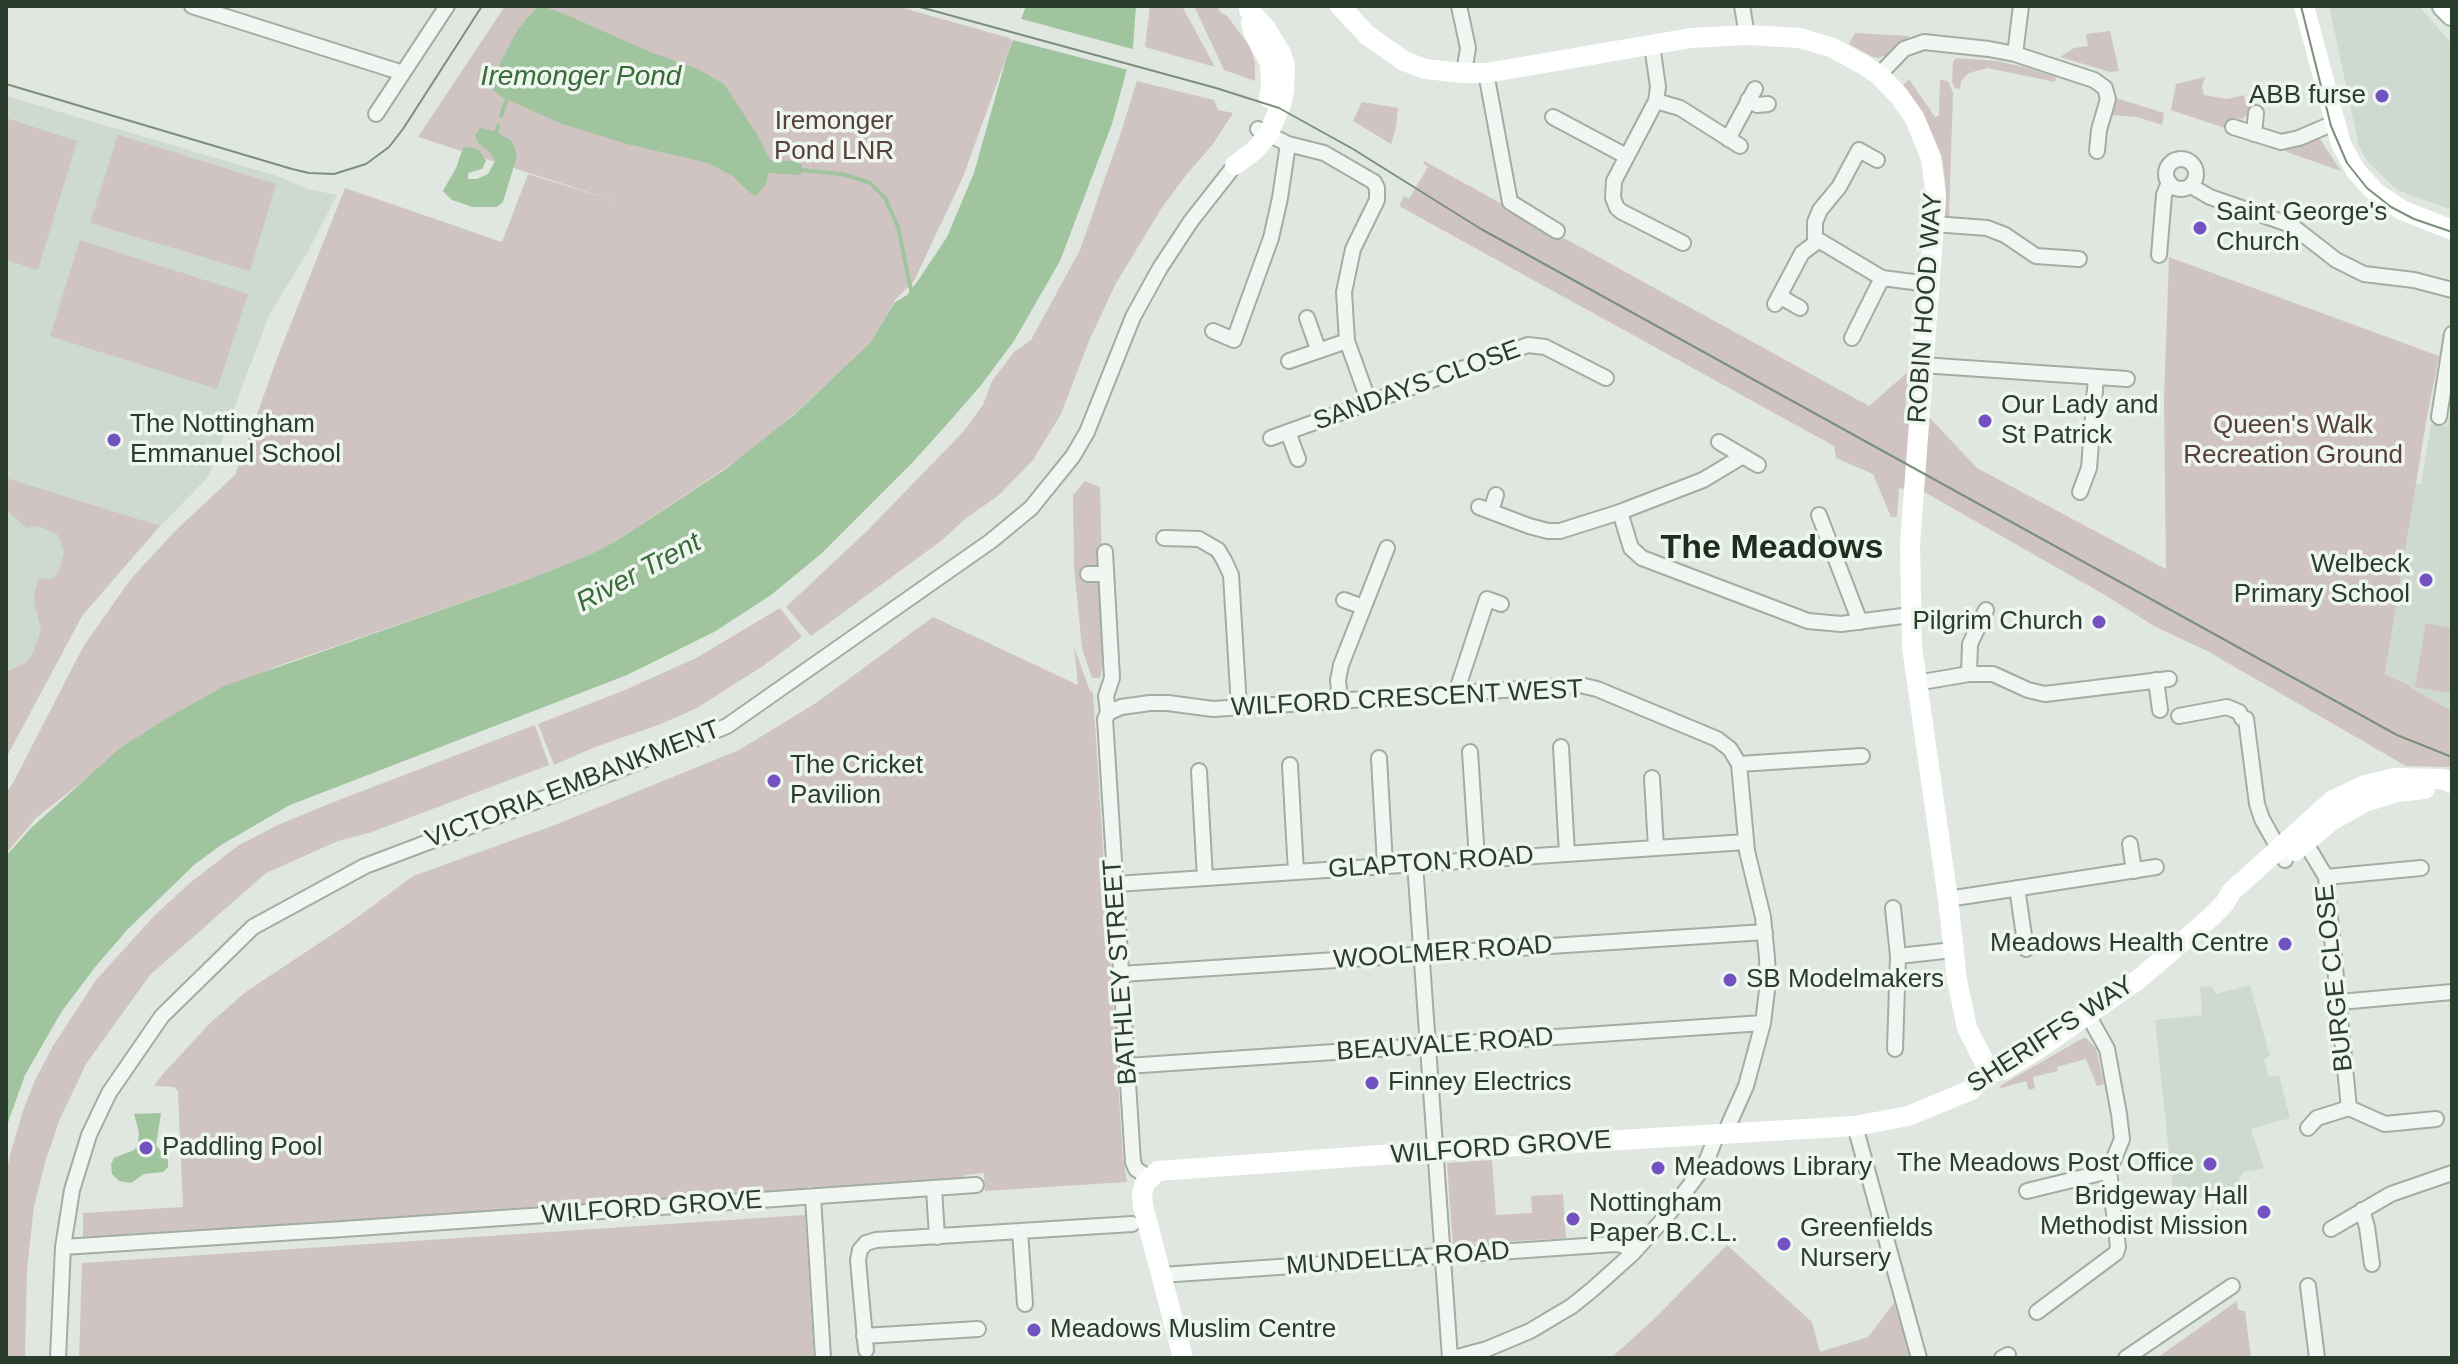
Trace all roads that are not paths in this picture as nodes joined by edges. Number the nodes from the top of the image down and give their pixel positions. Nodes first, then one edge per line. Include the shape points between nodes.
1 (192, 6) edge
2 (447, 6) edge
3 (1340, 6) edge
4 (1459, 6) edge
5 (1742, 6) edge
6 (2021, 6) edge
7 (2304, 6) edge
8 (2444, 6) edge
9 (1248, 8) edge
10 (2452, 14) edge
11 (1747, 35) junction
12 (1652, 45) junction
13 (2015, 54) junction
14 (403, 73) junction
15 (1464, 73) junction
16 (1486, 73) junction
17 (1879, 75) junction
18 (1656, 101) junction
19 (1768, 104) dead end
20 (2256, 113) dead end
21 (376, 114) dead end
22 (1553, 117) dead end
23 (2334, 123) junction
24 (2233, 127) dead end
25 (2254, 134) junction
26 (1257, 140) junction
27 (1288, 144) junction
28 (2097, 151) dead end
29 (1626, 156) junction
30 (1877, 160) dead end
31 (1235, 165) joint
32 (2169, 182) junction
33 (2191, 186) junction
34 (1934, 224) junction
35 (2452, 230) edge
36 (1557, 231) dead end
37 (1818, 241) junction
38 (1683, 243) dead end
39 (2159, 255) dead end
40 (2079, 259) dead end
41 (1882, 278) junction
42 (1929, 284) junction
43 (2452, 290) edge
44 (1800, 308) dead end
45 (1307, 318) dead end
46 (1213, 331) dead end
47 (2452, 334) edge
48 (1852, 338) dead end
49 (1234, 340) junction
50 (1347, 341) junction
51 (1318, 349) junction
52 (2450, 354) edge
53 (1228, 356) dead end
54 (1289, 361) dead end
55 (1922, 365) junction
56 (2096, 377) junction
57 (1606, 378) dead end
58 (2127, 379) dead end
59 (1369, 402) junction
60 (2439, 417) dead end
61 (1288, 432) junction
62 (1271, 438) dead end
63 (1719, 442) dead end
64 (1743, 456) junction
65 (1298, 459) dead end
66 (1758, 465) dead end
67 (2080, 492) dead end
68 (1496, 495) dead end
69 (1620, 512) junction
70 (1819, 515) dead end
71 (1841, 527) dead end
72 (1826, 533) junction
73 (1164, 538) dead end
74 (1387, 548) dead end
75 (1105, 552) dead end
76 (1088, 574) dead end
77 (1106, 574) junction
78 (1344, 600) dead end
79 (1501, 604) dead end
80 (1363, 607) junction
81 (1986, 610) dead end
82 (1910, 615) junction
83 (1860, 622) junction
84 (1969, 674) junction
85 (1916, 683) junction
86 (1456, 693) junction
87 (1340, 700) junction
88 (1239, 707) junction
89 (2160, 710) dead end
90 (1108, 713) junction
91 (2179, 716) dead end
92 (1561, 747) dead end
93 (1470, 752) dead end
94 (1862, 756) dead end
95 (1379, 758) dead end
96 (1739, 764) junction
97 (1290, 765) dead end
98 (1199, 771) dead end
99 (1652, 778) dead end
100 (2452, 785) edge
101 (2301, 836) junction
102 (1746, 842) junction
103 (2130, 844) dead end
104 (1656, 848) junction
105 (1567, 854) junction
106 (2282, 854) junction
107 (1477, 859) junction
108 (1415, 863) junction
109 (1385, 865) junction
110 (2156, 867) dead end
111 (2421, 868) dead end
112 (2134, 871) junction
113 (1296, 872) junction
114 (2326, 877) junction
115 (1205, 878) junction
116 (1116, 884) junction
117 (2017, 888) junction
118 (1948, 899) junction
119 (1893, 908) dead end
120 (1765, 932) junction
121 (2026, 949) dead end
122 (1953, 950) junction
123 (1423, 955) junction
124 (1898, 956) junction
125 (1121, 974) junction
126 (2452, 992) edge
127 (2339, 1002) junction
128 (2088, 1015) junction
129 (1763, 1023) junction
130 (1429, 1047) junction
131 (1895, 1049) dead end
132 (1127, 1066) junction
133 (1990, 1073) junction
134 (2349, 1108) junction
135 (2436, 1119) dead end
136 (1855, 1126) junction
137 (2308, 1128) dead end
138 (1721, 1134) junction
139 (1436, 1151) junction
140 (2109, 1171) junction
141 (2452, 1173) edge
142 (1149, 1178) junction
143 (976, 1185) dead end
144 (934, 1188) junction
145 (2027, 1191) dead end
146 (813, 1197) junction
147 (2362, 1210) junction
148 (1132, 1224) dead end
149 (2336, 1226) dead end
150 (1020, 1231) junction
151 (937, 1237) junction
152 (63, 1247) junction
153 (1633, 1253) junction
154 (1442, 1257) junction
155 (2372, 1264) dead end
156 (1161, 1275) junction
157 (2232, 1286) dead end
158 (2308, 1286) dead end
159 (1025, 1304) dead end
160 (2327, 1308) dead end
161 (2311, 1309) junction
162 (2037, 1312) dead end
163 (978, 1329) dead end
164 (1488, 1354) edge
165 (58, 1358) edge
166 (823, 1358) edge
167 (1183, 1358) edge
168 (1452, 1358) edge
169 (1919, 1358) edge
170 (2126, 1358) edge
171 (2317, 1358) edge

1 - 14 street
2 - 14 street
3 - 15 street, ROBIN HOOD WAY via 1367,35 1404,61
4 - 15 street via 1468,48
5 - 11 street
6 - 13 street
7 - 23 street
8 - 10 main road
9 - 26 street, VICTORIA EMBANKMENT via 1275,42 1285,66 1282,102
11 - 12 street, ROBIN HOOD WAY
11 - 17 street, ROBIN HOOD WAY via 1817,42
12 - 16 street, ROBIN HOOD WAY
12 - 18 street
13 - 17 street via 1918,43 1904,49
13 - 28 street via 2105,88 2108,103
14 - 21 street
15 - 16 street, ROBIN HOOD WAY
16 - 36 street via 1510,202
17 - 34 street, ROBIN HOOD WAY via 1923,136 1936,182
18 - 19 street via 1680,108 1734,143 1752,94 1757,105
18 - 29 street
20 - 25 street
22 - 29 street
23 - 25 street via 2281,142
23 - 35 street via 2356,171 2375,192 2402,210
24 - 25 street
26 - 27 street
26 - 31 street, VICTORIA EMBANKMENT via 1240,151
27 - 49 street via 1271,238
27 - 50 street via 1324,153 1377,188 1377,200 1347,272
29 - 38 street via 1612,191 1617,208
30 - 37 street via 1859,150 1816,218
31 - 152 street, VICTORIA EMBANKMENT via 1160,268 1133,317 1087,432 1031,508 727,726 365,866 253,927 162,1016 109,1093 72,1190
32 - 33 street via 2177,188
32 - 33 street via 2166,171 2180,159 2193,165
32 - 39 street
33 - 43 street via 2291,225 2364,274
34 - 40 street via 1987,228 2036,256
34 - 42 street, ROBIN HOOD WAY
37 - 41 street
37 - 44 street via 1802,253 1777,300
41 - 42 street
41 - 48 street
42 - 55 street, ROBIN HOOD WAY
45 - 51 street
46 - 49 street
47 - 52 street
49 - 53 street
50 - 51 street
50 - 59 street
51 - 54 street
52 - 60 street
55 - 56 street
55 - 82 street, ROBIN HOOD WAY
56 - 58 street
56 - 67 street via 2089,468
57 - 59 street, SANDAYS CLOSE via 1595,365 1532,345
59 - 61 street, SANDAYS CLOSE
61 - 62 street, SANDAYS CLOSE
61 - 65 street
63 - 64 street
64 - 66 street
64 - 69 street via 1703,480
68 - 69 street via 1485,509 1556,532
69 - 83 street via 1631,548 1642,558 1808,621
70 - 72 street
71 - 72 street
72 - 83 street
73 - 88 street via 1199,539 1218,550 1231,575
74 - 80 street
75 - 77 street, BATHLEY STREET
76 - 77 street
77 - 90 street, BATHLEY STREET via 1112,678
78 - 80 street
79 - 86 street via 1487,599
80 - 87 street via 1341,665
81 - 84 street via 1970,644
82 - 83 street
82 - 85 street, ROBIN HOOD WAY
84 - 85 street
84 - 89 street via 1993,674 2045,694 2162,680
85 - 118 street, ROBIN HOOD WAY
86 - 87 street, WILFORD CRESCENT WEST
86 - 96 street, WILFORD CRESCENT WEST via 1588,686 1717,739
87 - 88 street, WILFORD CRESCENT WEST
88 - 90 street, WILFORD CRESCENT WEST via 1150,703
90 - 116 street, BATHLEY STREET
91 - 106 street via 2227,707 2246,719 2257,804
92 - 105 street
93 - 107 street
94 - 96 street
95 - 109 street
96 - 102 street
97 - 113 street
98 - 115 street
99 - 104 street
100 - 101 street, SHERIFFS WAY via 2443,779 2407,777 2365,785 2333,800
101 - 106 street, SHERIFFS WAY
101 - 114 street, BURGE CLOSE
102 - 104 street, GLAPTON ROAD
102 - 120 street
103 - 112 street
104 - 105 street, GLAPTON ROAD
105 - 107 street, GLAPTON ROAD
106 - 128 street, SHERIFFS WAY via 2237,901 2223,905 2139,979
107 - 108 street, GLAPTON ROAD
108 - 109 street, GLAPTON ROAD
108 - 123 street
109 - 113 street, GLAPTON ROAD
110 - 112 street
111 - 114 street via 2403,875
112 - 117 street
113 - 115 street, GLAPTON ROAD
114 - 127 street, BURGE CLOSE
115 - 116 street, GLAPTON ROAD
116 - 125 street, BATHLEY STREET
117 - 118 street
117 - 121 street
118 - 122 street, ROBIN HOOD WAY
119 - 124 street
120 - 123 street, WOOLMER ROAD
120 - 129 street via 1768,982
122 - 124 street
122 - 133 street, ROBIN HOOD WAY via 1967,1028
123 - 125 street, WOOLMER ROAD
123 - 130 street
124 - 131 street
125 - 132 street, BATHLEY STREET
126 - 127 street
127 - 134 street, BURGE CLOSE
128 - 133 street, SHERIFFS WAY via 2017,1062
128 - 140 street via 2107,1049 2119,1114 2122,1139
129 - 130 street, BEAUVALE ROAD
129 - 138 street via 1746,1086
130 - 132 street, BEAUVALE ROAD
130 - 139 street
132 - 142 street, BATHLEY STREET via 1133,1162
133 - 136 street, SHERIFFS WAY via 1971,1090 1926,1110
134 - 135 street via 2385,1124
134 - 137 street via 2317,1118
136 - 138 street, WILFORD GROVE
136 - 169 street
138 - 139 street, WILFORD GROVE
138 - 153 street via 1695,1179
139 - 142 street, WILFORD GROVE via 1164,1170
139 - 154 street
140 - 145 street
140 - 162 street via 2116,1253
141 - 147 street
142 - 156 street via 1143,1206
143 - 144 street, WILFORD GROVE
144 - 146 street, WILFORD GROVE
144 - 151 street
146 - 152 street, WILFORD GROVE
146 - 166 street
147 - 149 street
147 - 155 street
148 - 150 street
150 - 151 street
150 - 159 street
151 - 163 street via 876,1240 862,1246 858,1260 865,1343
152 - 165 street, VICTORIA EMBANKMENT
153 - 154 street, MUNDELLA ROAD via 1615,1244
153 - 164 street via 1564,1311
154 - 156 street, MUNDELLA ROAD
154 - 168 street
156 - 167 street
157 - 170 street via 2172,1320
158 - 161 street
160 - 161 street
161 - 171 street
164 - 168 street

